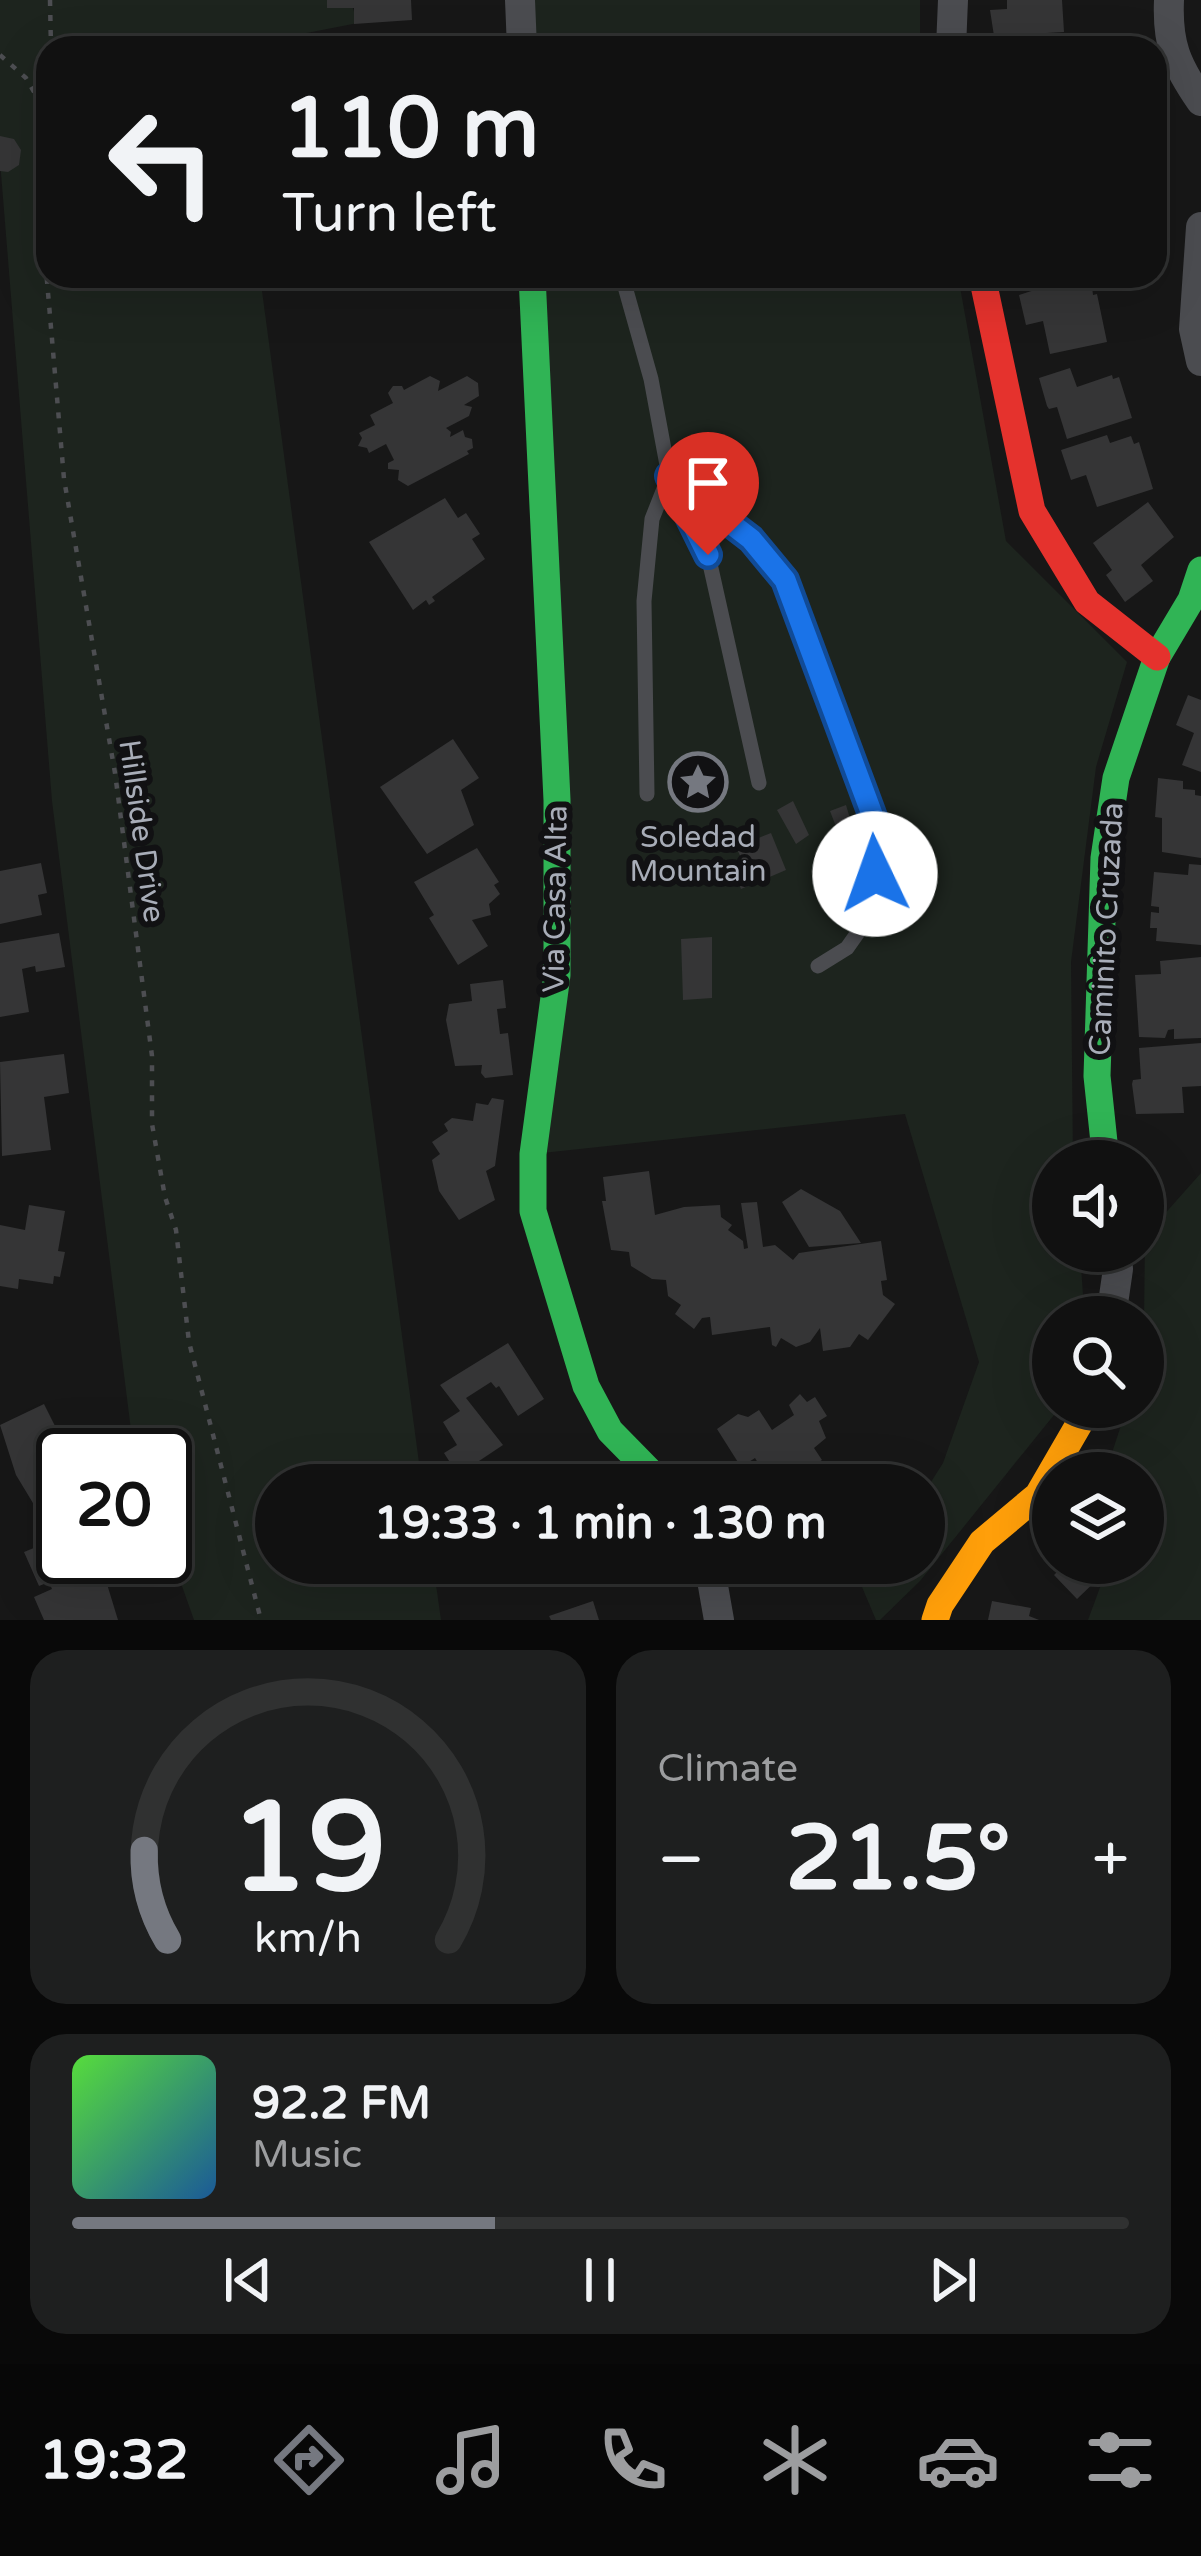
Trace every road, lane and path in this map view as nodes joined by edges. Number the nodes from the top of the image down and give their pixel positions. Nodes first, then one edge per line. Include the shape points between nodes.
1 (50, 0) edge
2 (520, 0) edge
3 (953, 0) edge
4 (1168, 0) edge
5 (51, 36) edge
6 (522, 36) edge
7 (952, 36) edge
8 (0, 55) edge
9 (36, 95) edge
10 (1201, 100) edge
11 (1201, 227) edge
12 (48, 288) edge
13 (533, 288) edge
14 (625, 288) edge
15 (985, 288) edge
16 (1201, 361) edge
17 (669, 476) junction
18 (1201, 570) edge
19 (1156, 657) junction
20 (759, 783) dead end
21 (647, 794) dead end
22 (818, 966) dead end
23 (1104, 1140) edge
24 (1080, 1428) edge
25 (642, 1464) edge
26 (713, 1584) edge
27 (261, 1620) edge
28 (719, 1620) edge
29 (935, 1620) edge

1 - 5 path
2 - 6 street
3 - 7 street
4 - 10 street via 1178,68
8 - 9 path
11 - 16 street via 1194,329
12 - 27 path, Hillside Drive via 64,479 115,773 152,1056 152,1124 189,1342
13 - 25 street, Via Casa Alta via 557,800 557,975 533,1211 586,1386 610,1431
14 - 17 lane
15 - 19 street via 1032,512 1087,602
17 - 20 lane via 708,555
17 - 21 lane via 652,519 644,601
17 - 22 lane via 751,539 785,580 879,833 871,914 847,948
18 - 19 street, Caminito Cruzada
19 - 23 street, Caminito Cruzada via 1116,778 1104,858 1097,1076
24 - 29 street via 1038,1495 982,1543
26 - 28 street

